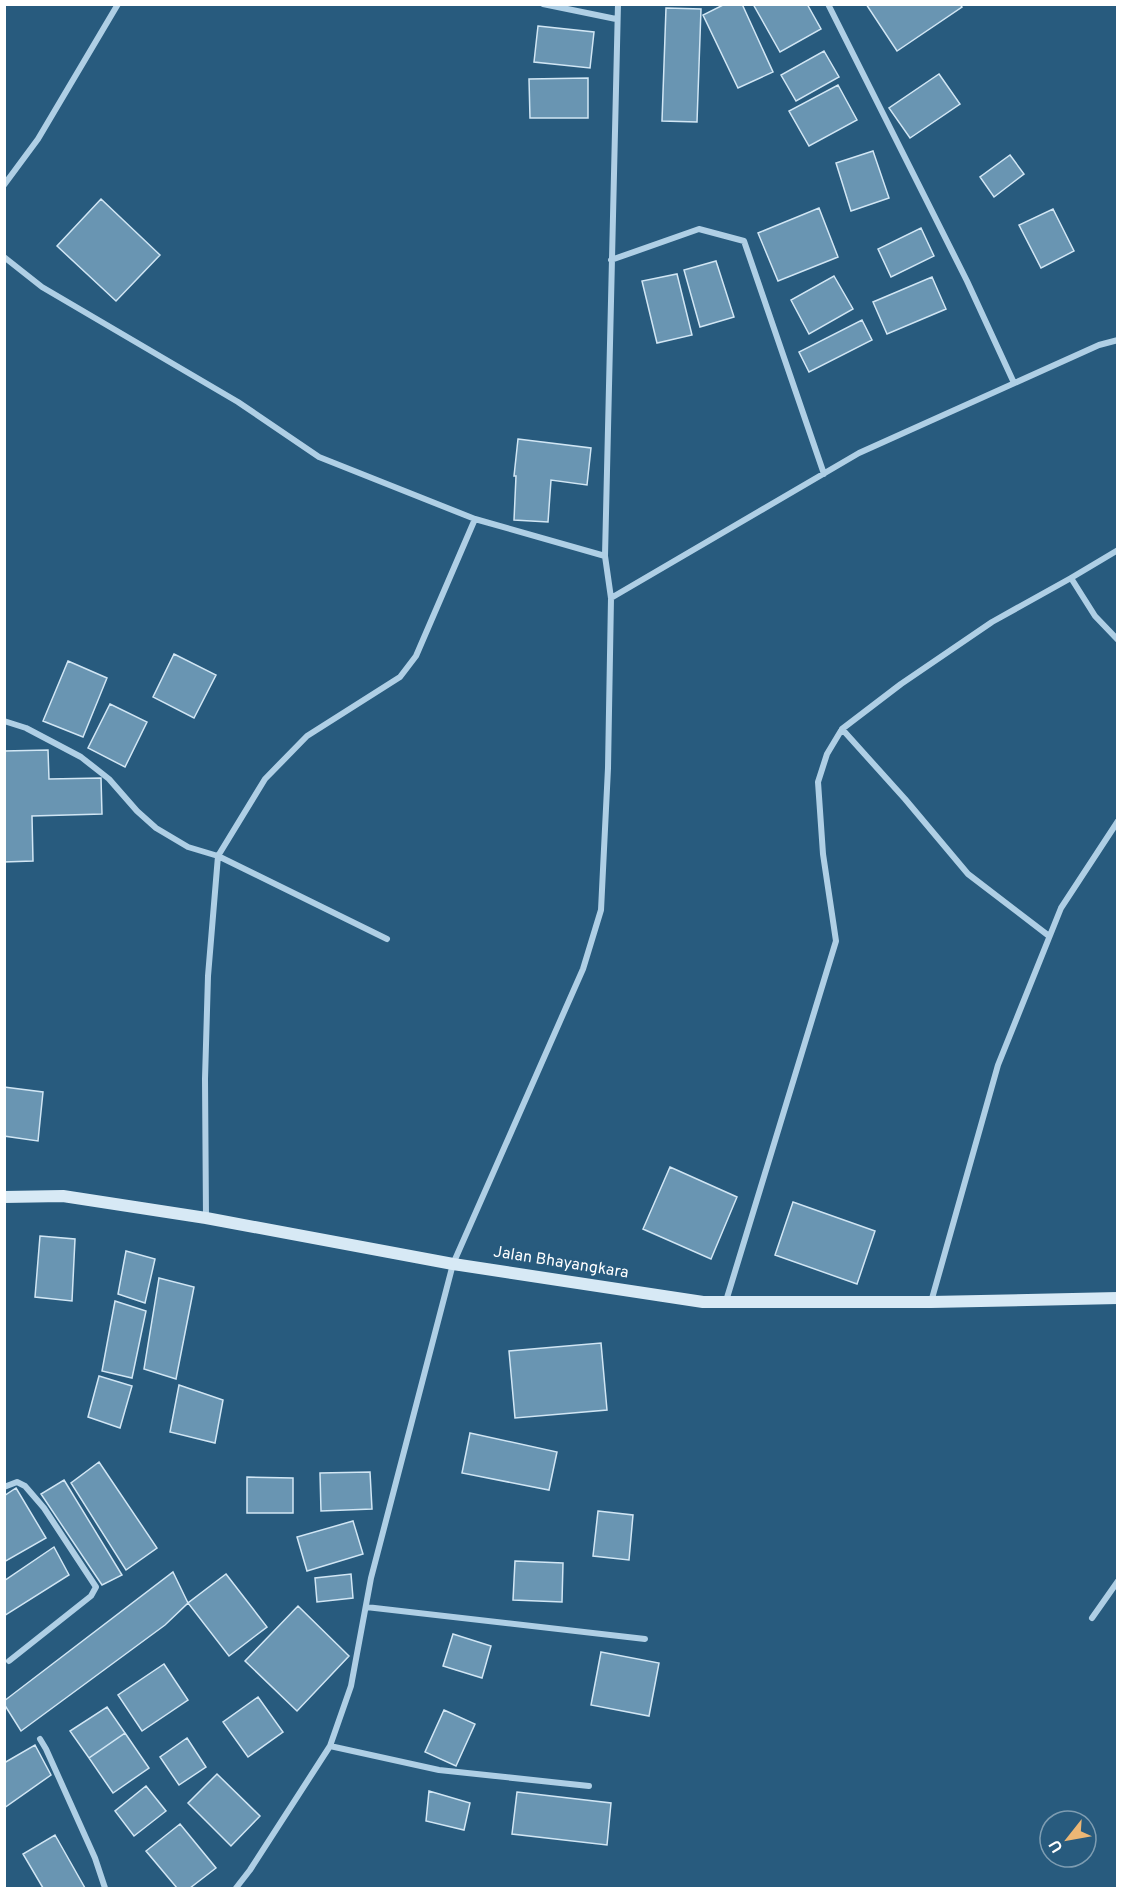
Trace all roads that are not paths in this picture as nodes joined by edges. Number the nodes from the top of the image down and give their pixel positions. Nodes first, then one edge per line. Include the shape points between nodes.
1 (118, 4) edge
2 (543, 4) edge
3 (618, 4) edge
4 (828, 4) edge
5 (616, 19) junction
6 (4, 185) edge
7 (4, 257) edge
8 (611, 260) junction
9 (1118, 340) edge
10 (1014, 383) junction
11 (824, 474) junction
12 (475, 519) junction
13 (1118, 550) edge
14 (605, 556) junction
15 (1071, 578) junction
16 (611, 598) junction
17 (1118, 640) edge
18 (4, 721) edge
19 (842, 729) junction
20 (1118, 820) edge
21 (218, 856) junction
22 (1049, 936) junction
23 (387, 939) dead end
24 (4, 1197) edge
25 (206, 1218) junction
26 (453, 1264) junction
27 (1118, 1298) edge
28 (725, 1302) junction
29 (932, 1302) junction
30 (4, 1487) edge
31 (1118, 1581) edge
32 (366, 1606) junction
33 (1092, 1618) dead end
34 (645, 1639) dead end
35 (9, 1661) dead end
36 (40, 1739) dead end
37 (330, 1746) junction
38 (589, 1786) dead end
39 (105, 1888) edge
40 (236, 1888) edge

1 - 6 street via 38,139
2 - 5 street
3 - 5 street
4 - 10 street
5 - 8 street
7 - 12 street via 42,288 238,402 319,457
8 - 11 street via 699,229 744,240
8 - 14 street
9 - 10 street
10 - 11 street via 859,453
11 - 16 street
12 - 14 street
12 - 21 street via 416,656 400,677 307,736 265,779
13 - 15 street
14 - 16 street
15 - 17 street via 1095,616
15 - 19 street via 992,622
16 - 26 street via 601,910 583,969
18 - 21 street via 81,757 109,779 156,828 188,847
19 - 22 street via 968,874
19 - 28 street via 827,754 818,782 823,854 837,941
20 - 22 street via 1061,909
21 - 23 street
21 - 25 street via 208,976
22 - 29 street via 998,1065
24 - 25 street, Jalan Bhayangkara via 63,1196
25 - 26 street, Jalan Bhayangkara
26 - 28 street, Jalan Bhayangkara via 703,1302
26 - 32 street
27 - 29 street, Jalan Bhayangkara
28 - 29 street, Jalan Bhayangkara
30 - 35 street via 17,1482 25,1486 96,1587 91,1596
31 - 33 street
32 - 34 street
32 - 37 street via 351,1686
36 - 39 street
37 - 38 street via 439,1770
37 - 40 street

